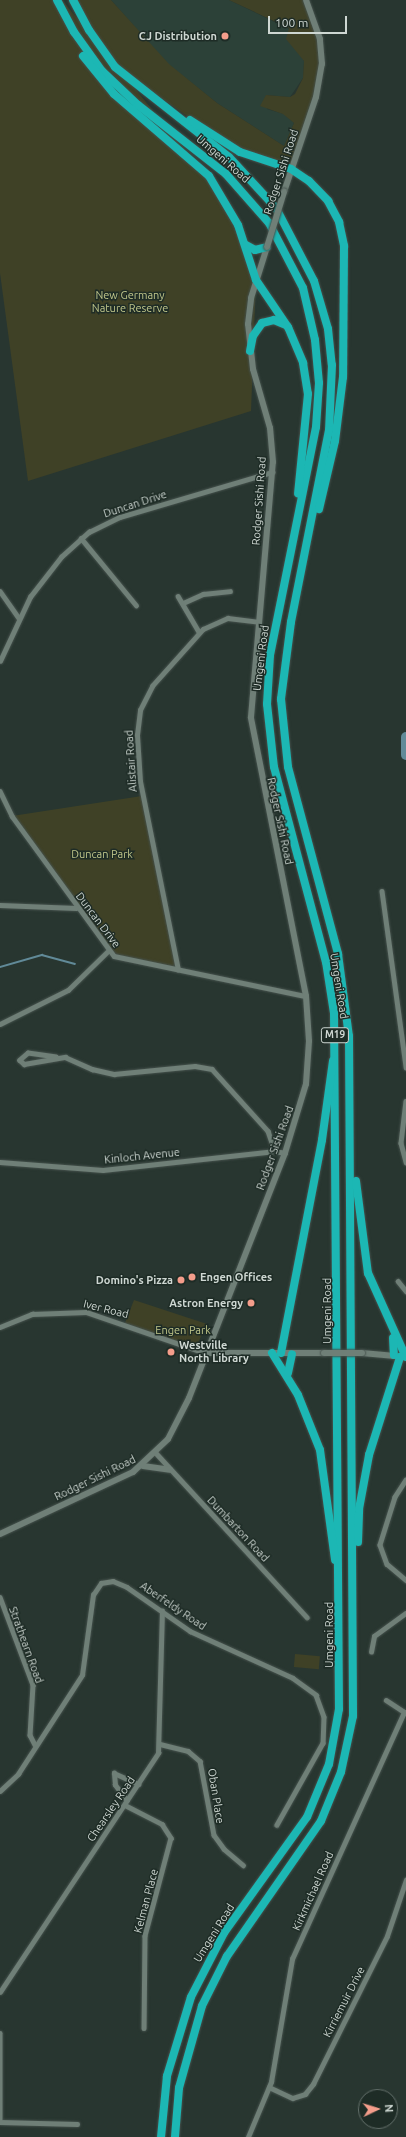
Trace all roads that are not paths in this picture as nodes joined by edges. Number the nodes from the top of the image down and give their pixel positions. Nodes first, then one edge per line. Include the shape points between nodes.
1 (57, 0) edge
2 (73, 0) edge
3 (306, 0) edge
4 (115, 67) junction
5 (290, 170) junction
6 (246, 245) junction
7 (267, 247) junction
8 (256, 280) junction
9 (288, 327) junction
10 (250, 352) junction
11 (272, 472) junction
12 (81, 538) junction
13 (307, 546) junction
14 (284, 590) junction
15 (0, 591) edge
16 (230, 591) dead end
17 (178, 596) dead end
18 (183, 603) junction
19 (136, 605) dead end
20 (18, 616) junction
21 (259, 622) junction
22 (199, 632) junction
23 (0, 661) edge
24 (0, 795) edge
25 (382, 890) dead end
26 (0, 905) edge
27 (76, 908) junction
28 (108, 951) junction
29 (178, 970) junction
30 (306, 996) junction
31 (0, 1024) edge
32 (336, 1038) junction
33 (56, 1057) junction
34 (406, 1067) edge
35 (406, 1101) edge
36 (351, 1103) junction
37 (275, 1151) junction
38 (285, 1154) junction
39 (0, 1162) edge
40 (406, 1162) edge
41 (398, 1281) dead end
42 (406, 1291) edge
43 (0, 1327) edge
44 (390, 1328) junction
45 (206, 1353) junction
46 (272, 1353) junction
47 (281, 1353) junction
48 (292, 1354) junction
49 (402, 1357) edge
50 (288, 1374) junction
51 (156, 1454) junction
52 (143, 1466) junction
53 (170, 1470) junction
54 (406, 1480) edge
55 (0, 1534) edge
56 (406, 1580) edge
57 (0, 1597) edge
58 (339, 1609) junction
59 (162, 1611) junction
60 (406, 1613) edge
61 (307, 1617) dead end
62 (371, 1652) dead end
63 (354, 1655) junction
64 (386, 1700) dead end
65 (405, 1713) edge
66 (160, 1744) junction
67 (35, 1745) junction
68 (138, 1784) junction
69 (0, 1791) edge
70 (126, 1803) junction
71 (278, 1825) dead end
72 (243, 1865) dead end
73 (406, 1880) edge
74 (0, 1992) edge
75 (144, 2028) dead end
76 (0, 2034) edge
77 (269, 2087) junction
78 (0, 2119) edge
79 (0, 2122) edge
80 (77, 2124) dead end
81 (161, 2137) edge
82 (175, 2137) edge
83 (248, 2137) edge

1 - 6 highway via 70,35 91,67 114,94 209,176 231,211
1 - 14 highway, Umgeni Road / M19 via 74,32 102,71 126,95 241,188 270,223 295,269 315,340 319,399
2 - 4 highway, Umgeni Road / M19 via 89,30
3 - 5 street, Rodger Sishi Road via 320,39 322,64 316,97
4 - 5 highway via 240,152
4 - 13 highway, Umgeni Road / M19 via 251,178 285,221 314,281 328,329 332,387 329,430
5 - 7 street, Rodger Sishi Road, bridge
5 - 13 highway via 316,187 328,201 339,222 344,246 341,404 328,472
6 - 7 highway via 254,250
6 - 8 highway
7 - 8 street, Rodger Sishi Road
8 - 9 highway
8 - 10 street, Rodger Sishi Road via 248,317
9 - 10 highway via 274,320 262,323 253,336
9 - 14 highway via 303,363 308,407
10 - 11 street, Rodger Sishi Road via 270,428
11 - 12 street, Duncan Drive via 120,517
11 - 21 street, Rodger Sishi Road
12 - 19 street
12 - 20 street, Duncan Drive via 61,557
13 - 36 highway, Umgeni Road / M19 via 284,659 281,718 288,767 343,979
14 - 32 highway, Umgeni Road / M19 via 268,670 268,732 274,767 326,962
15 - 20 street
16 - 18 street via 203,594
17 - 18 street
18 - 22 street
20 - 23 street, Duncan Drive
21 - 22 street, Alistair Road via 223,619
21 - 30 street, Rodger Sishi Road via 252,686 252,730
22 - 29 street, Alistair Road via 148,693 138,726 140,782
24 - 27 street, Duncan Drive
25 - 34 street
26 - 27 street
27 - 28 street, Duncan Drive
28 - 29 street, Duncan Drive via 123,960
28 - 31 street via 68,990
29 - 30 street, Duncan Drive
30 - 38 street, Rodger Sishi Road via 309,1064 301,1107
32 - 47 highway via 322,1140
32 - 58 highway, Umgeni Road / M19
33 - 33 street via 26,1053 20,1060 25,1063
33 - 37 street via 69,1058 92,1069 114,1074 195,1066 212,1069 268,1131
35 - 40 street via 401,1143
36 - 44 highway via 362,1238 374,1292
36 - 63 highway, Umgeni Road / M19
37 - 38 street, Kinloch Avenue
37 - 39 street, Kinloch Avenue via 103,1170
38 - 45 street, Rodger Sishi Road
41 - 42 street
43 - 45 street, Iver Road via 32,1314 86,1312
44 - 49 highway
44 - 49 highway
45 - 46 street
45 - 51 street, Rodger Sishi Road via 182,1413
46 - 47 street
46 - 50 highway
47 - 48 street
48 - 49 street, bridge via 362,1353
48 - 50 highway
49 - 63 highway via 376,1428 359,1509
50 - 58 highway via 320,1450
51 - 52 street, Rodger Sishi Road
51 - 53 street, Dumbarton Road
52 - 53 street
52 - 55 street, Rodger Sishi Road
53 - 61 street, Dumbarton Road
54 - 56 street via 395,1497 380,1546 387,1564
57 - 67 street, Strathearn Road via 33,1686 30,1736
58 - 81 highway, Umgeni Road / M19 via 339,1709 324,1780 295,1836 224,1933 199,1980 172,2055
59 - 66 street, Chearsley Road
59 - 67 street, Aberfeldy Road via 122,1584 109,1581 98,1586 91,1602 82,1674
59 - 71 street, Aberfeldy Road via 190,1631 293,1678 316,1695 324,1717 323,1743
60 - 62 street via 374,1636
63 - 82 highway, Umgeni Road / M19 via 353,1716 336,1787 311,1838 227,1956 205,2000 184,2066
64 - 65 street
65 - 77 street, Kirkmichael Road via 292,1959
66 - 68 street, Chearsley Road
66 - 72 street, Oban Place via 188,1751 198,1758 202,1766 214,1835 224,1849
67 - 69 street, Aberfeldy Road via 18,1774
68 - 70 street, Chearsley Road
68 - 70 street via 114,1773 115,1785
70 - 74 street, Chearsley Road
70 - 75 street, Kelman Place via 162,1824 171,1838 145,1936
73 - 77 street, Kirriemuir Drive via 387,1936 313,2084 304,2094 293,2098
76 - 78 street
77 - 83 street, Kirkmichael Road
79 - 80 street

